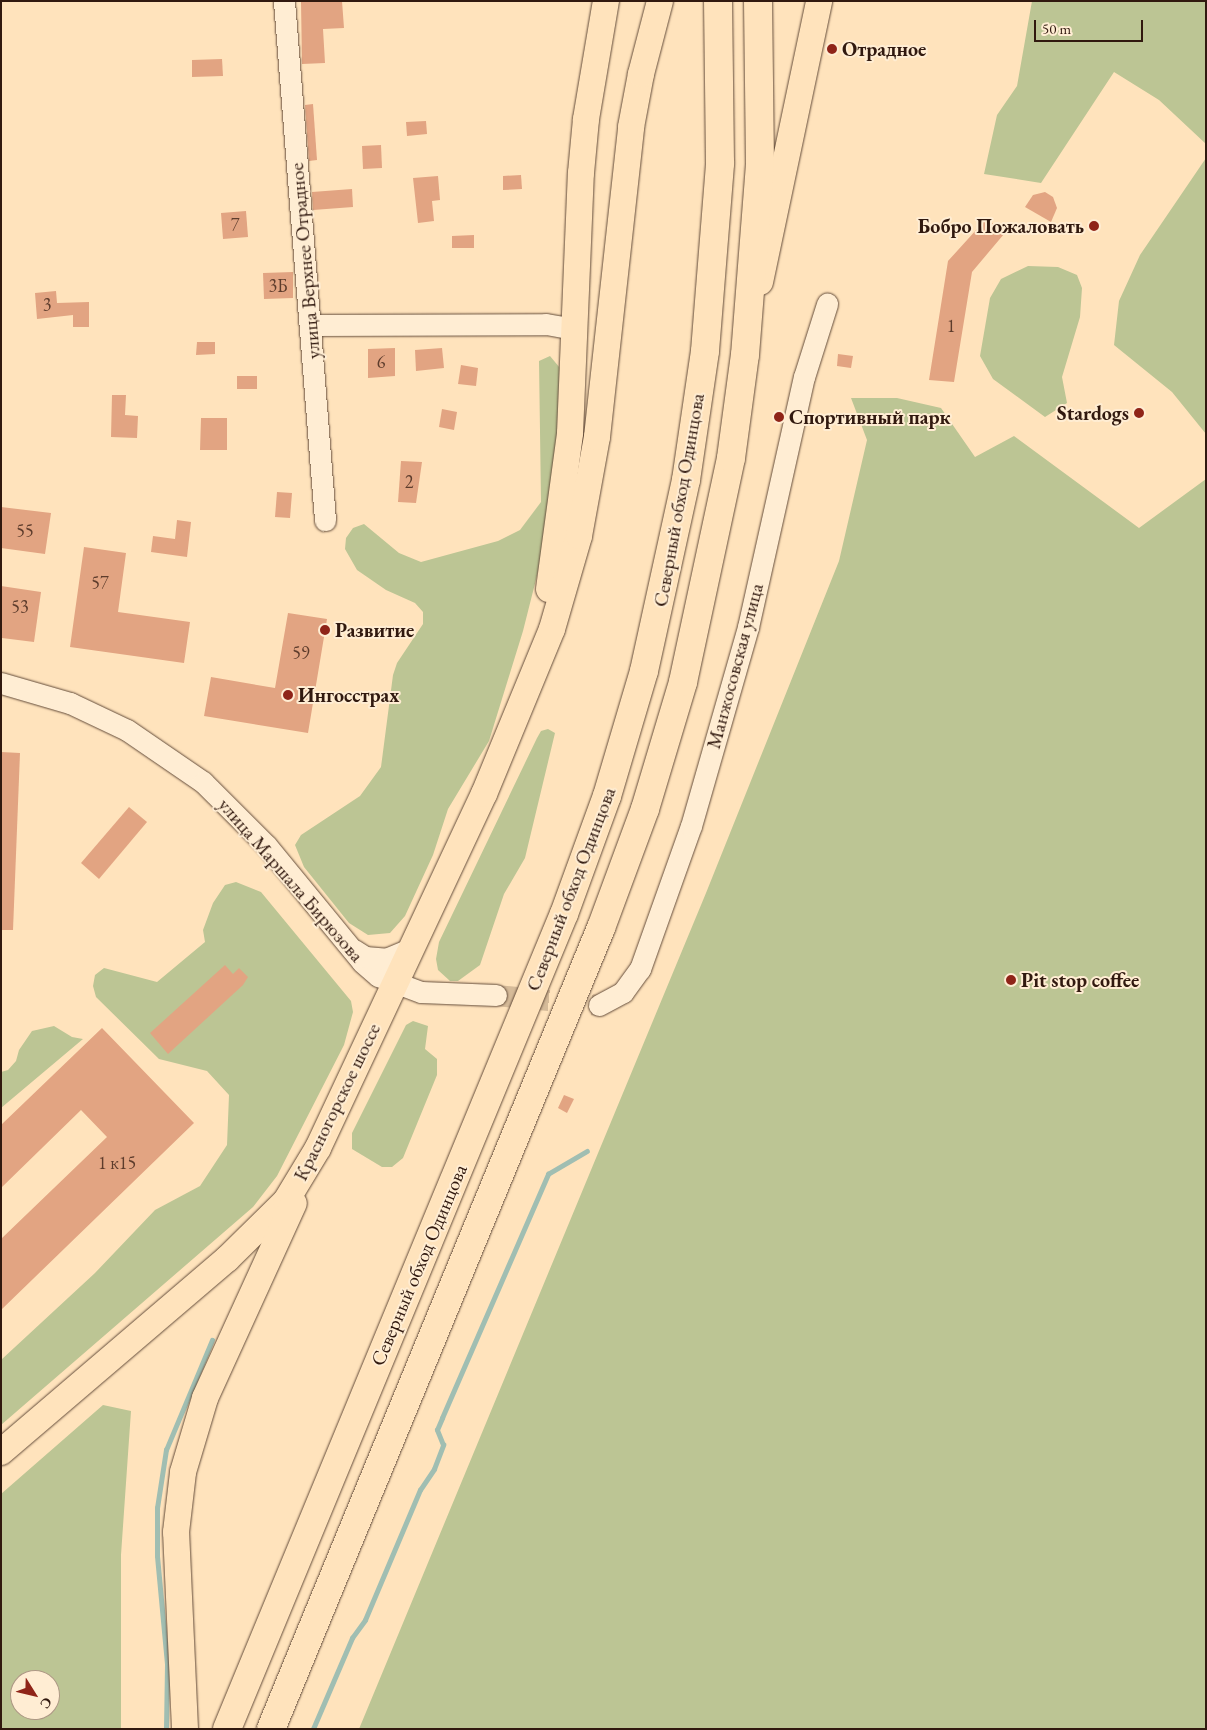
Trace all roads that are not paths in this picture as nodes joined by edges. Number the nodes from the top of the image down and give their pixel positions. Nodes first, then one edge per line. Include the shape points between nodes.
1 (284, 1) edge
2 (606, 1) edge
3 (660, 1) edge
4 (718, 1) edge
5 (758, 1) edge
6 (819, 1) edge
7 (827, 304) dead end
8 (312, 325) junction
9 (574, 329) junction
10 (745, 355) junction
11 (325, 520) dead end
12 (1, 683) edge
13 (484, 794) junction
14 (345, 942) junction
15 (412, 948) junction
16 (395, 984) junction
17 (496, 996) tunnel mouth
18 (599, 1005) tunnel mouth
19 (318, 1148) junction
20 (1, 1452) edge
21 (185, 1729) edge
22 (227, 1729) edge
23 (271, 1729) edge

1 - 8 street, улица Верхнее Отрадное
2 - 9 main road via 584,137
3 - 13 main road via 640,74 631,127 597,437 579,536 545,647
4 - 22 highway, Северный обход Одинцова via 720,163 705,350 686,480 644,671 607,796 564,914
5 - 10 highway, Северный обход Одинцова via 760,164
6 - 10 main road
7 - 18 street, Манжосовская улица via 804,377 748,627 691,826 640,969 623,992
8 - 9 street via 546,324
8 - 11 street, улица Верхнее Отрадное
9 - 13 main road via 565,481 551,579 527,671
10 - 23 highway, Северный обход Одинцова via 731,458 699,618 665,746 624,870
12 - 14 street, улица Маршала Бирюзова via 70,703 127,730 170,756 236,813
13 - 15 main road, Красногорское шоссе
14 - 15 street via 365,956 376,958 398,956
14 - 16 street, улица Маршала Бирюзова via 378,976
15 - 16 main road, Красногорское шоссе
16 - 17 street via 421,992
16 - 19 main road, Красногорское шоссе
19 - 20 main road, Красногорское шоссе via 298,1184 257,1232
19 - 21 main road via 213,1379 187,1452 176,1532

